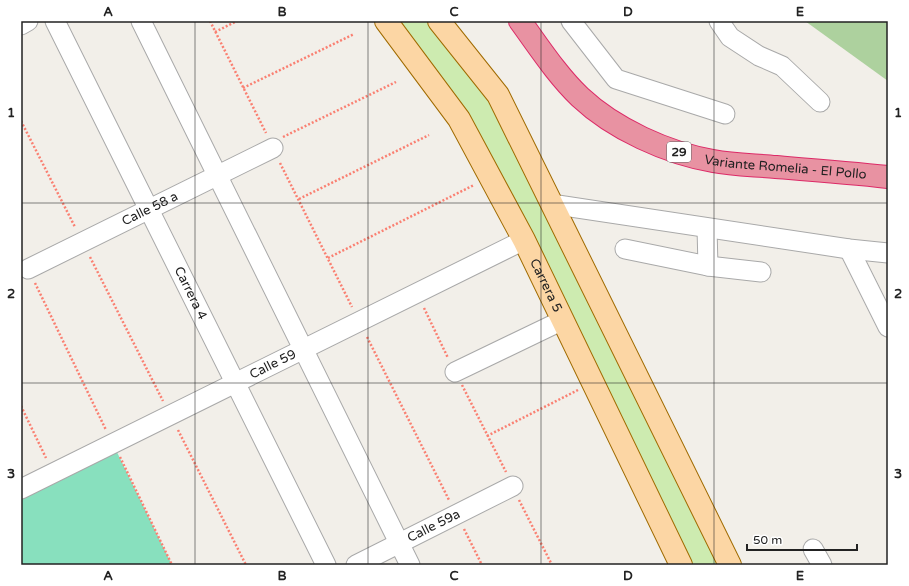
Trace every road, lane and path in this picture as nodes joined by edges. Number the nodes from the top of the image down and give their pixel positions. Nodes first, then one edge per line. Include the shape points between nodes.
1 (28, 21) edge
2 (55, 21) edge
3 (141, 21) edge
4 (210, 21) edge
5 (237, 21) edge
6 (386, 21) edge
7 (438, 21) edge
8 (520, 21) edge
9 (571, 21) edge
10 (719, 21) edge
11 (21, 25) edge
12 (215, 32) junction
13 (354, 34) dead end
14 (396, 82) dead end
15 (243, 88) junction
16 (820, 102) dead end
17 (725, 114) dead end
18 (21, 121) edge
19 (429, 135) dead end
20 (272, 146) junction
21 (218, 175) junction
22 (490, 176) junction
23 (888, 176) edge
24 (298, 200) junction
25 (551, 204) junction
26 (149, 209) junction
27 (707, 228) junction
28 (524, 240) junction
29 (82, 242) junction
30 (625, 249) dead end
31 (849, 249) junction
32 (888, 253) edge
33 (328, 258) junction
34 (708, 266) junction
35 (28, 269) joint
36 (761, 272) dead end
37 (416, 294) junction
38 (562, 320) junction
39 (359, 322) junction
40 (888, 327) edge
41 (304, 349) junction
42 (455, 372) junction
43 (236, 383) junction
44 (593, 383) junction
45 (21, 406) edge
46 (170, 415) junction
47 (487, 436) junction
48 (113, 444) junction
49 (53, 473) junction
50 (513, 486) junction
51 (21, 489) edge
52 (456, 515) junction
53 (399, 543) junction
54 (813, 548) dead end
55 (172, 565) edge
56 (246, 565) edge
57 (326, 565) edge
58 (356, 565) edge
59 (410, 565) edge
60 (482, 565) edge
61 (552, 565) edge
62 (681, 565) edge
63 (730, 565) edge
64 (822, 565) edge

1 - 11 street
2 - 26 street, Carrera 4
3 - 21 street
4 - 12 path
5 - 12 path
6 - 22 main road, Carrera 5 via 459,119
7 - 25 main road via 498,95
8 - 23 highway, Variante Romelia - El Pollo / 29 via 559,74 581,98 605,116 652,142 683,154 713,161
9 - 17 street via 616,79
10 - 16 street via 730,38 759,56 782,66
12 - 15 path
13 - 15 path
14 - 20 path
15 - 20 path
18 - 29 path
19 - 24 path
20 - 21 street, Calle 58 a
20 - 24 path
21 - 26 street, Calle 58 a
21 - 41 street
22 - 28 main road, Carrera 5
22 - 33 path
24 - 33 path
25 - 27 street
25 - 63 main road
26 - 29 street, Calle 58 a
26 - 43 street, Carrera 4
27 - 31 street
27 - 34 street
28 - 37 street, Calle 59
28 - 38 main road, Carrera 5
29 - 35 street, Calle 58 a
29 - 46 path
30 - 34 street
31 - 32 street
31 - 40 street
33 - 39 path
34 - 36 street
35 - 48 path
37 - 39 street, Calle 59
37 - 42 path
38 - 42 street
38 - 44 main road, Carrera 5
39 - 41 street, Calle 59
39 - 52 path
41 - 43 street, Calle 59
41 - 53 street
42 - 47 path
43 - 46 street, Calle 59
43 - 57 street, Carrera 4
44 - 47 path
44 - 62 main road, Carrera 5
45 - 49 path
46 - 48 street, Calle 59
46 - 56 path
47 - 50 path
48 - 49 street, Calle 59
48 - 55 path
49 - 51 street, Calle 59
50 - 52 street, Calle 59a
50 - 61 path
52 - 53 street, Calle 59a
52 - 60 path
53 - 58 street, Calle 59a
53 - 59 street
54 - 64 street

